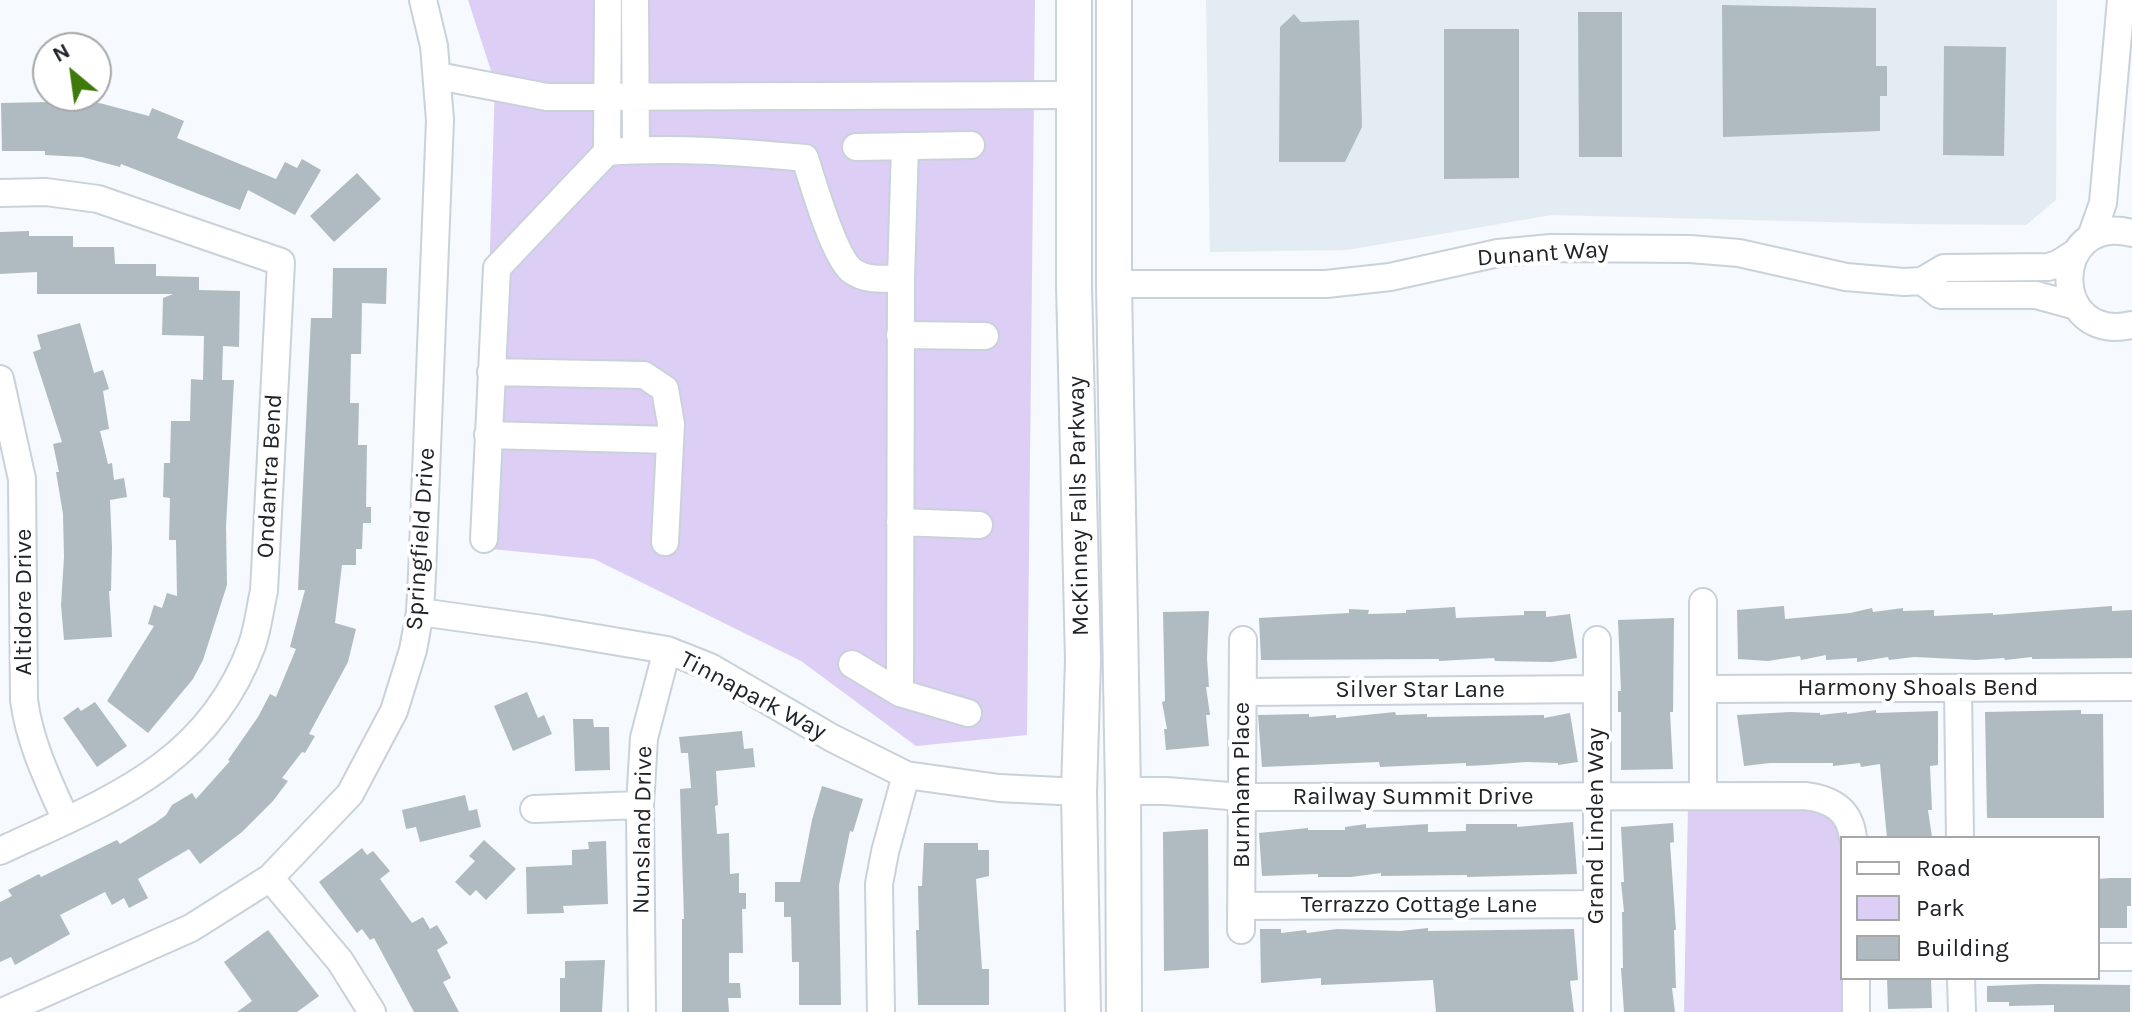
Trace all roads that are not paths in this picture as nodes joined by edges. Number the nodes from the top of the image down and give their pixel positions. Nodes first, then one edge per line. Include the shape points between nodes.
1 (423, 0) edge
2 (608, 0) edge
3 (635, 0) edge
4 (1074, 0) edge
5 (1114, 0) edge
6 (2121, 0) edge
7 (438, 76) junction
8 (1074, 95) junction
9 (607, 97) junction
10 (636, 97) junction
11 (971, 145) dead end
12 (905, 146) junction
13 (856, 147) dead end
14 (636, 150) junction
15 (607, 152) junction
16 (0, 193) edge
17 (2132, 233) edge
18 (2083, 245) junction
19 (901, 278) junction
20 (1922, 281) junction
21 (1114, 284) junction
22 (2076, 306) junction
23 (2132, 325) edge
24 (900, 335) junction
25 (985, 336) dead end
26 (491, 372) junction
27 (0, 379) edge
28 (488, 435) junction
29 (670, 440) junction
30 (900, 522) junction
31 (979, 525) dead end
32 (484, 539) dead end
33 (665, 542) dead end
34 (1703, 602) dead end
35 (420, 612) junction
36 (1243, 640) dead end
37 (1597, 640) dead end
38 (667, 650) junction
39 (852, 664) dead end
40 (2132, 687) edge
41 (1596, 689) junction
42 (1704, 689) junction
43 (1958, 689) junction
44 (1243, 692) junction
45 (900, 693) junction
46 (968, 713) dead end
47 (906, 775) junction
48 (1123, 791) junction
49 (1079, 792) junction
50 (1703, 796) junction
51 (1242, 797) junction
52 (1596, 797) junction
53 (640, 805) junction
54 (534, 809) dead end
55 (66, 820) junction
56 (1853, 836) edge
57 (1960, 836) edge
58 (0, 851) edge
59 (270, 878) junction
60 (1596, 904) junction
61 (1241, 918) joint
62 (2100, 957) edge
63 (2132, 957) edge
64 (1856, 980) edge
65 (1961, 980) edge
66 (2, 1012) edge
67 (372, 1012) edge
68 (642, 1012) edge
69 (881, 1012) edge
70 (1083, 1012) edge
71 (1124, 1012) edge
72 (1597, 1012) edge
73 (1856, 1012) edge
74 (1962, 1012) edge

1 - 7 street, Springfield Drive
2 - 9 street
3 - 10 street
4 - 8 main road, McKinney Falls Parkway
5 - 21 main road, McKinney Falls Parkway
6 - 18 street via 2103,203
7 - 9 street via 547,97
7 - 35 street, Springfield Drive
8 - 10 street
8 - 49 main road, McKinney Falls Parkway via 1083,660
9 - 10 street
9 - 15 street
10 - 14 street
11 - 12 street
12 - 13 street
12 - 19 street
14 - 15 street
14 - 19 street via 805,158 832,238 851,270 874,279
15 - 26 street via 497,268
16 - 55 street, Ondantra Bend via 98,199 281,262 264,591 252,644 226,697 184,750 145,780
17 - 18 street, Dunant Way via 2109,230
18 - 20 street, Dunant Way via 2048,267 1944,268
18 - 22 street via 2068,272
19 - 24 street
20 - 21 street, Dunant Way via 1846,277 1739,253 1551,248 1326,284
20 - 22 street, Dunant Way via 1940,295 2036,295
21 - 48 main road, McKinney Falls Parkway
22 - 23 street, Dunant Way via 2098,324
24 - 25 street
24 - 30 street
26 - 28 street
26 - 29 street via 644,375 665,389
27 - 55 street, Altidore Drive via 22,479 26,713 36,754
28 - 29 street
28 - 32 street
29 - 33 street
30 - 31 street
30 - 45 street
34 - 42 street
35 - 38 street, Tinnapark Way
35 - 59 street, Springfield Drive via 394,711 350,794
36 - 44 street, Burnham Place
37 - 41 street, Grand Linden Way
38 - 47 street, Tinnapark Way via 710,667
38 - 53 street, Nunsland Drive via 644,738
39 - 45 street
40 - 43 street, Harmony Shoals Bend
41 - 44 street, Silver Star Lane
41 - 52 street, Grand Linden Way
42 - 43 street, Harmony Shoals Bend
42 - 50 street
43 - 57 street
44 - 51 street, Burnham Place
45 - 46 street
47 - 49 street, Tinnapark Way
47 - 69 street via 879,884
48 - 49 main road
48 - 51 street, Railway Summit Drive
48 - 71 main road, McKinney Falls Parkway
49 - 70 main road, McKinney Falls Parkway
50 - 52 street, Railway Summit Drive
50 - 56 street, Railway Summit Drive via 1823,798 1844,813
51 - 52 street, Railway Summit Drive
51 - 61 street, Burnham Place
52 - 60 street, Grand Linden Way
53 - 54 street
53 - 68 street, Nunsland Drive
55 - 58 street, Ondantra Bend
59 - 66 street, Springfield Drive via 191,928
59 - 67 street via 340,961
60 - 61 street, Terrazzo Cottage Lane
60 - 72 street, Grand Linden Way
62 - 63 street
64 - 73 street
65 - 74 street

